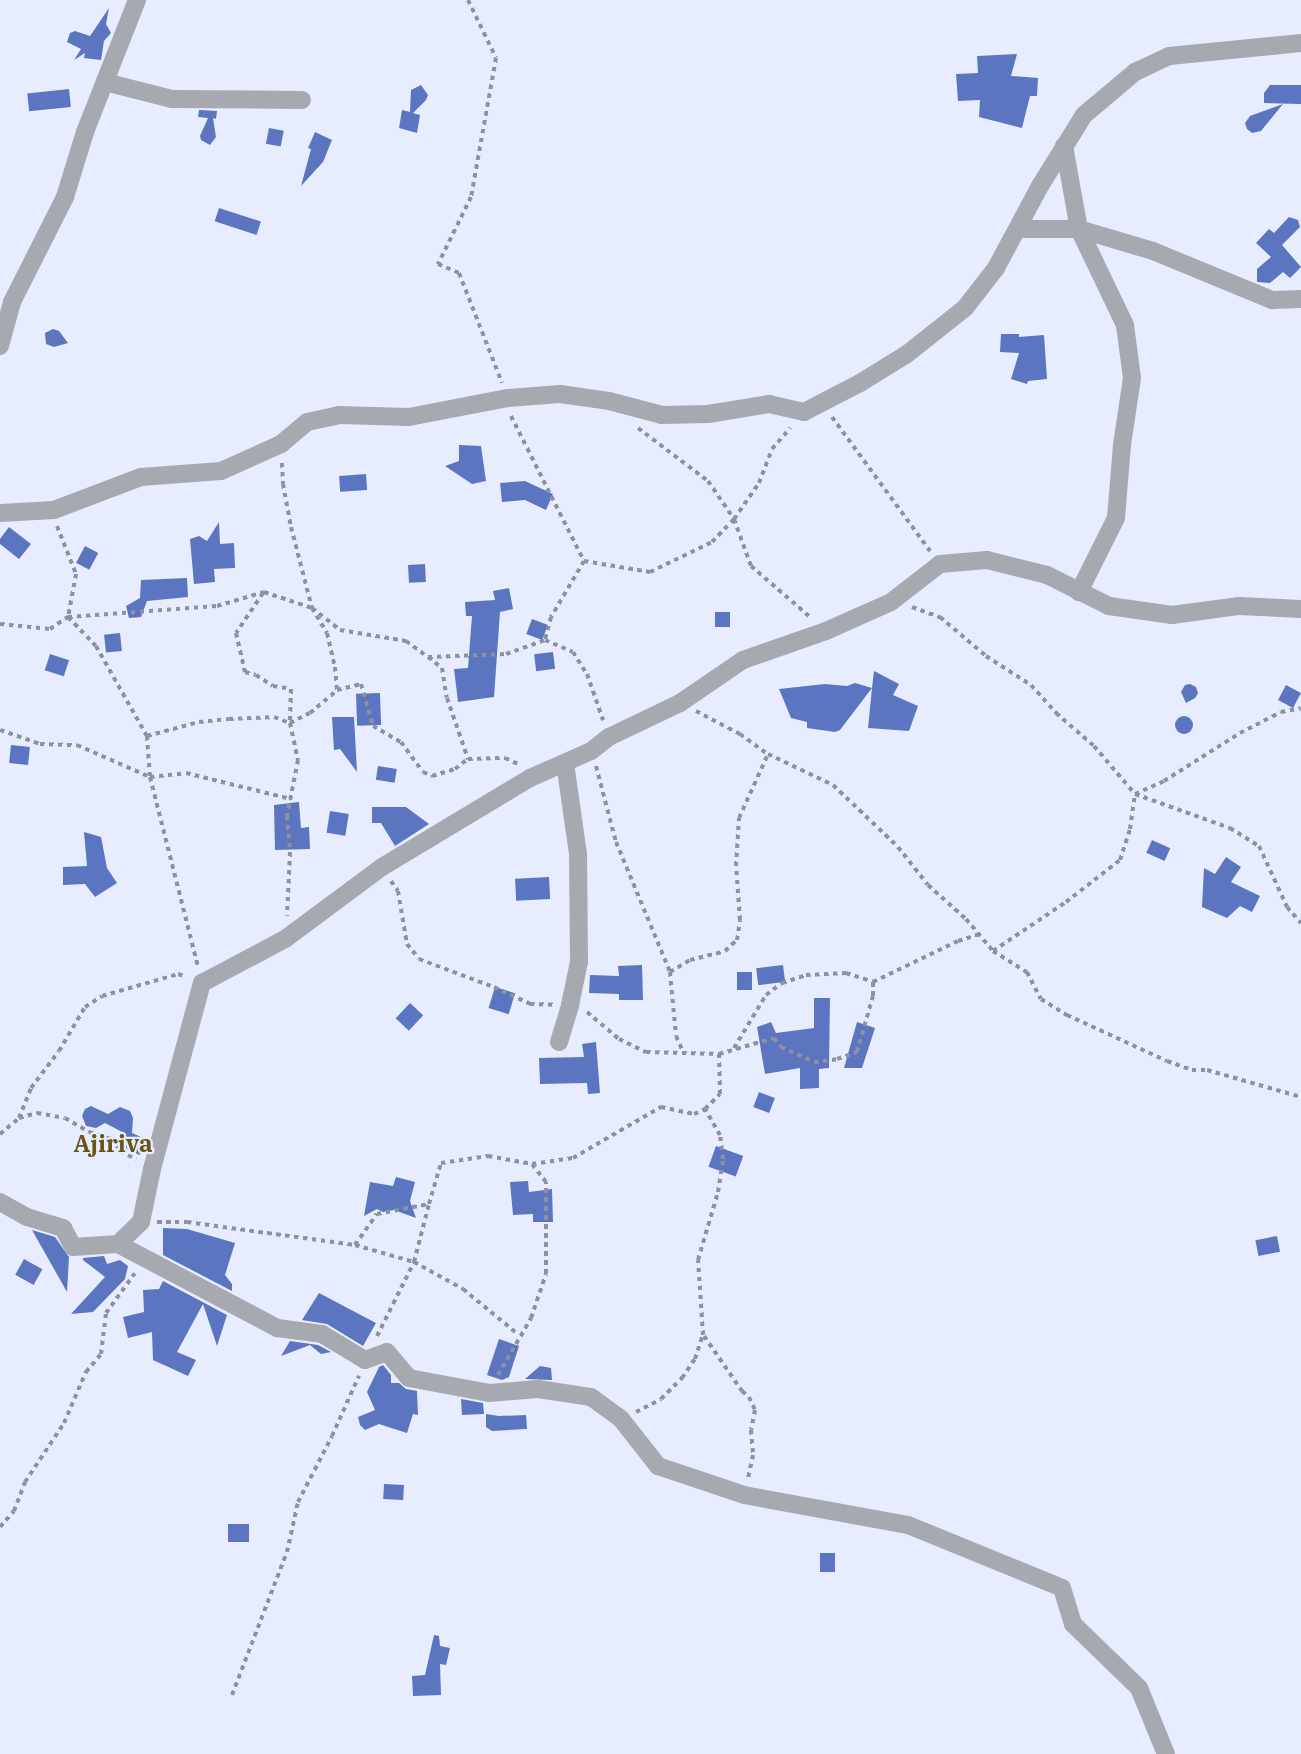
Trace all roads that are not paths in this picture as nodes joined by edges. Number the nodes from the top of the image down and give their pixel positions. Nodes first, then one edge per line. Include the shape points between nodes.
1 (137, 0) edge
2 (1301, 43) edge
3 (105, 82) junction
4 (302, 100) dead end
5 (1064, 147) junction
6 (1018, 229) junction
7 (1079, 229) junction
8 (1301, 299) edge
9 (0, 346) edge
10 (0, 513) edge
11 (1080, 591) junction
12 (1301, 609) edge
13 (565, 763) junction
14 (559, 1042) dead end
15 (0, 1202) edge
16 (118, 1244) junction
17 (1166, 1754) edge

1 - 3 street
2 - 5 street via 1169,56 1135,72 1084,115
3 - 4 street via 172,99
3 - 9 street via 65,197 12,302
5 - 6 street
5 - 7 street
6 - 7 street
6 - 10 street via 980,292 965,308 907,354 804,412 769,404 708,414 662,415 609,401 560,394 508,398 409,417 339,415 307,423 281,444 221,471 141,477 54,510
7 - 8 street via 1153,250 1272,300
7 - 11 street via 1125,325 1132,378 1116,518
11 - 12 street via 1108,606 1172,615 1239,606
11 - 13 street via 1047,575 987,560 940,564 891,602 826,631 743,660 680,702
13 - 14 street via 578,854 579,963
13 - 16 street via 530,778 382,867 285,939 202,982 141,1222
15 - 16 street via 27,1217 63,1228 73,1247
16 - 17 street via 277,1328 322,1334 365,1360 387,1352 409,1378 489,1393 538,1389 591,1397 621,1419 658,1466 744,1495 908,1525 1062,1588 1073,1624 1139,1688

